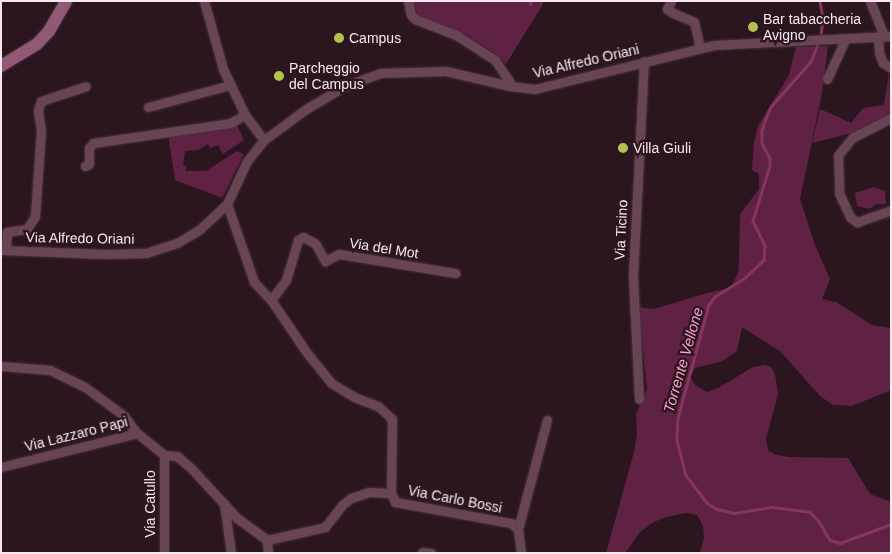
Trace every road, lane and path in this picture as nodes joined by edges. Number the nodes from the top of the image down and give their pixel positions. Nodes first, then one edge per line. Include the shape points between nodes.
1 (66, 1) edge
2 (204, 1) edge
3 (408, 1) edge
4 (671, 1) edge
5 (870, 1) edge
6 (884, 36) edge
7 (845, 40) junction
8 (700, 48) junction
9 (644, 62) junction
10 (1, 66) edge
11 (891, 68) edge
12 (826, 79) dead end
13 (230, 85) junction
14 (86, 86) dead end
15 (510, 86) junction
16 (148, 107) dead end
17 (245, 115) junction
18 (891, 118) edge
19 (264, 140) junction
20 (85, 166) dead end
21 (227, 204) junction
22 (891, 210) edge
23 (4, 250) edge
24 (455, 273) dead end
25 (271, 300) junction
26 (1, 366) edge
27 (639, 399) dead end
28 (547, 420) dead end
29 (137, 433) junction
30 (164, 455) junction
31 (1, 467) edge
32 (391, 493) junction
33 (224, 503) junction
34 (518, 529) junction
35 (267, 540) junction
36 (164, 553) edge
37 (231, 553) edge
38 (268, 553) edge
39 (522, 553) edge

1 - 10 main road via 49,31 37,44
2 - 13 street
3 - 15 street via 411,14 421,23 456,35 495,60
4 - 8 street via 667,9 694,22
5 - 6 street
6 - 7 street, Via Alfredo Oriani
6 - 11 street via 881,58
7 - 8 street, Via Alfredo Oriani
7 - 12 street
8 - 9 street, Via Alfredo Oriani
9 - 15 street, Via Alfredo Oriani via 549,87
9 - 27 street, Via Ticino via 632,276
13 - 16 street
13 - 17 street
14 - 23 street, Via Alfredo Oriani via 41,101 38,110 41,130 35,216 27,229 7,232
15 - 19 street, Via Alfredo Oriani via 446,71 380,73 330,95 283,124
17 - 19 street
17 - 20 street via 230,123 93,144 89,148 89,164
18 - 22 street via 852,138 838,155 839,193 850,217 857,222
19 - 21 street, Via Alfredo Oriani via 247,161
21 - 23 street, Via Alfredo Oriani via 200,229 177,243 146,253
21 - 25 street via 254,282
24 - 25 street, Via del Mot via 339,254 325,261 316,243 304,237 298,240 286,280
25 - 32 street via 331,383 378,406 392,419
26 - 29 street via 50,370 85,387 124,416
28 - 34 street, Via Carlo Bossi
29 - 30 street, Via Lazzaro Papi
29 - 31 street, Via Lazzaro Papi
30 - 33 street, Via Lazzaro Papi via 176,456 191,468
30 - 36 street, Via Catullo
32 - 34 street, Via Carlo Bossi via 395,502 511,523
32 - 35 street via 368,492 351,498 325,527
33 - 35 street, Via Lazzaro Papi via 237,518
33 - 37 street
34 - 39 street, Via Carlo Bossi
35 - 38 street

